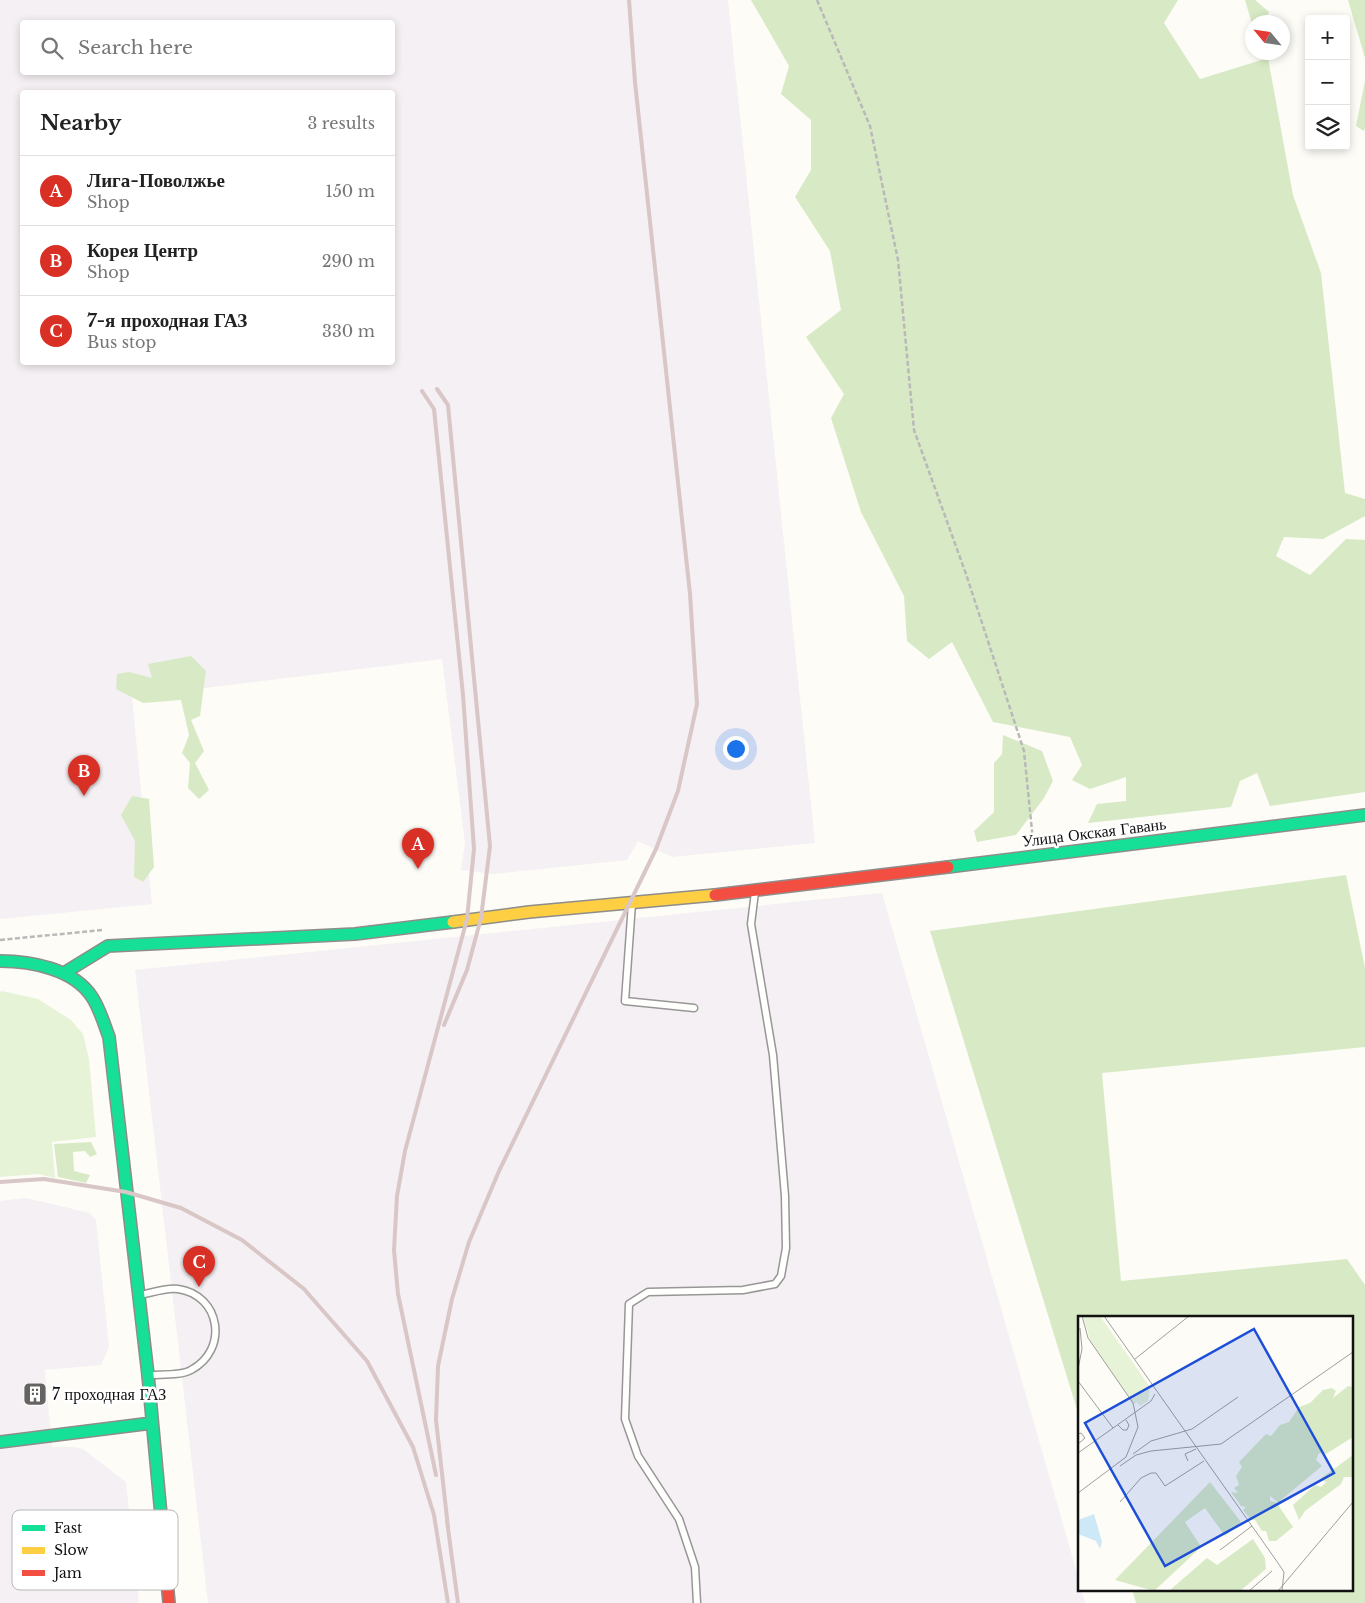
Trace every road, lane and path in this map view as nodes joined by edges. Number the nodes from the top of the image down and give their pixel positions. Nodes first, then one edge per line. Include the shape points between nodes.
1 (817, 0) edge
2 (1365, 816) edge
3 (1034, 855) junction
4 (755, 891) junction
5 (632, 902) junction
6 (107, 929) dead end
7 (0, 940) edge
8 (0, 961) edge
9 (64, 973) junction
10 (694, 1008) dead end
11 (139, 1295) junction
12 (148, 1375) junction
13 (152, 1423) junction
14 (0, 1442) edge
15 (160, 1510) edge
16 (168, 1590) edge
17 (169, 1603) edge
18 (697, 1603) edge

1 - 3 path via 870,126 898,260 914,430 966,574 1024,751
2 - 3 street, Улица Окская Гавань
3 - 4 street, Улица Окская Гавань
4 - 5 street, Улица Окская Гавань
4 - 18 lane via 751,924 772,1055 785,1196 786,1248 781,1276 775,1284 743,1290 648,1292 629,1304 625,1419 638,1456 679,1519 696,1568
5 - 9 street, Улица Окская Гавань via 355,934 108,946
5 - 10 lane via 624,1001
6 - 7 path
8 - 9 street via 16,960
9 - 11 street via 91,995 109,1036
11 - 12 street
11 - 12 lane via 177,1289 195,1294 208,1304 216,1328 214,1348 203,1362 189,1371
12 - 13 street
13 - 14 street
13 - 15 street
16 - 17 street

